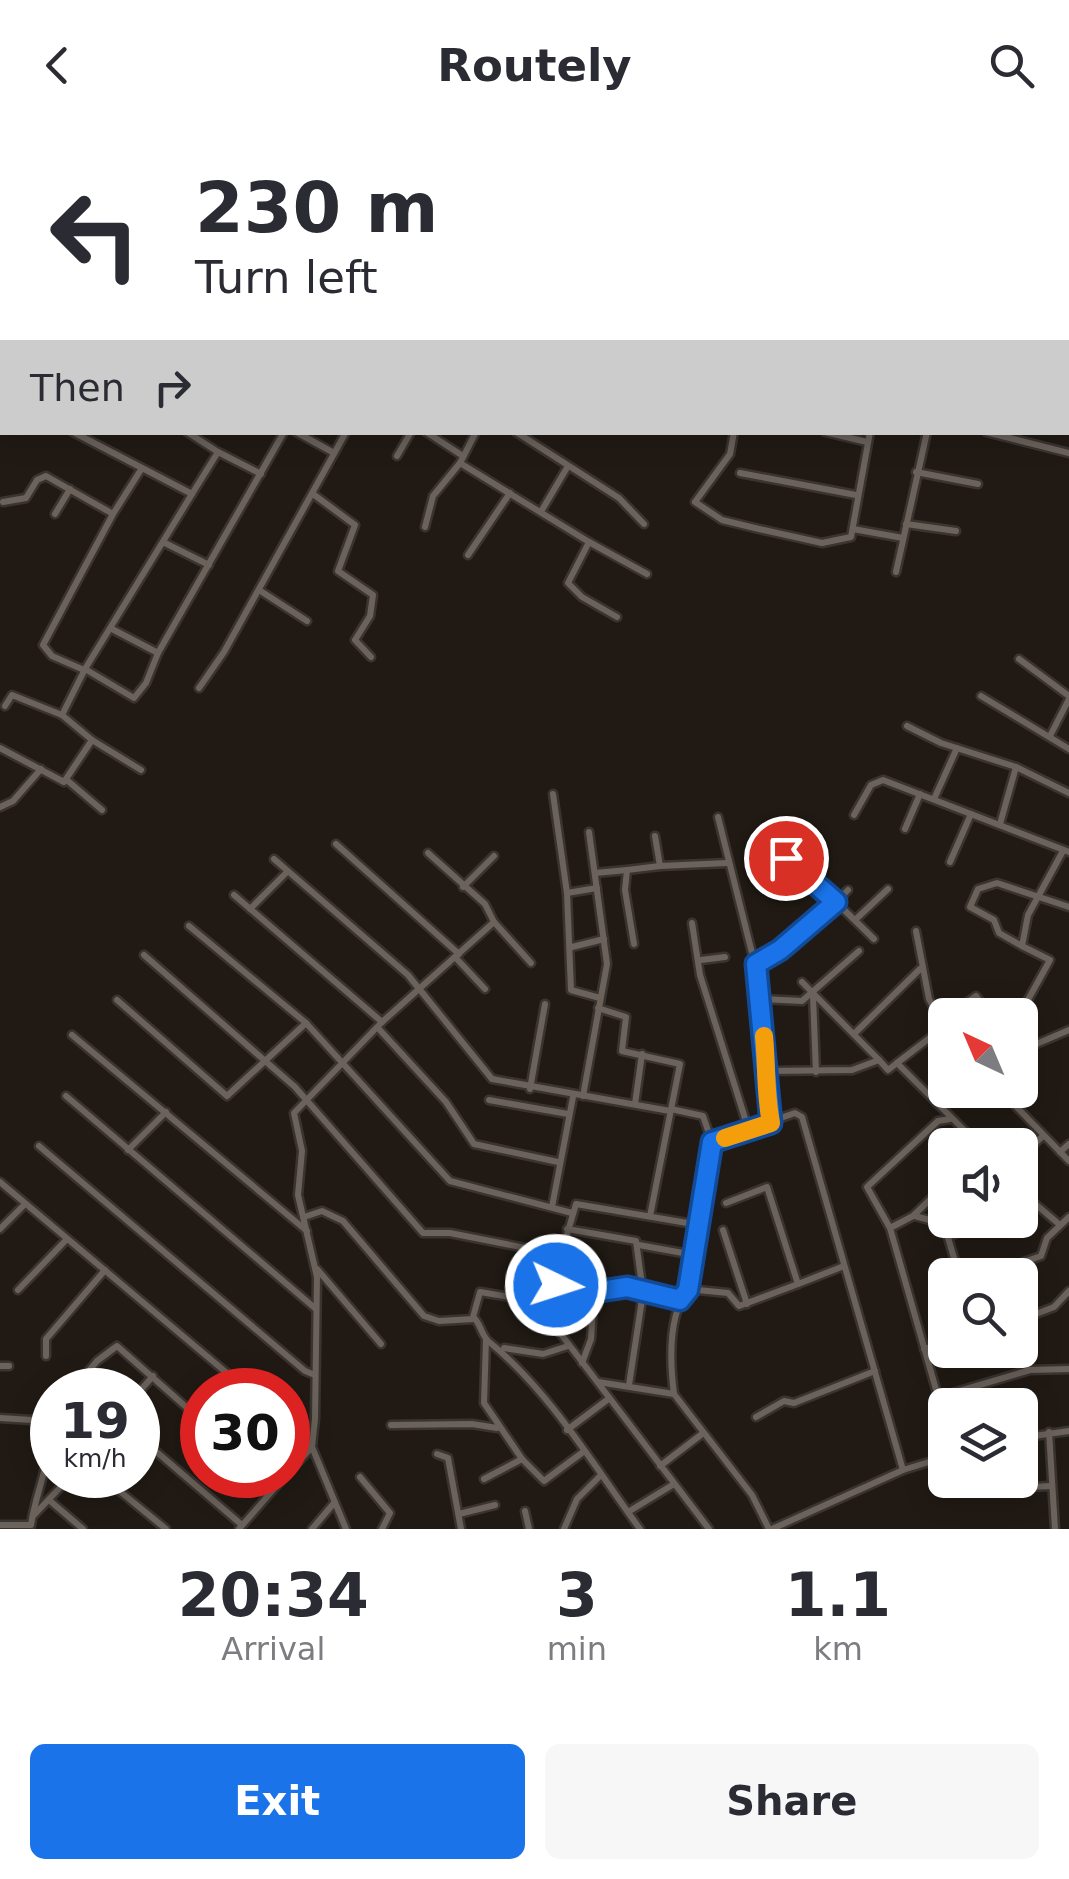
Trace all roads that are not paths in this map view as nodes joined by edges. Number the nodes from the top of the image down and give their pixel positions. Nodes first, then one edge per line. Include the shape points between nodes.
1 (79, 435) edge
2 (192, 435) edge
3 (282, 435) edge
4 (301, 435) edge
5 (344, 435) edge
6 (409, 435) edge
7 (430, 435) edge
8 (474, 435) edge
9 (733, 435) edge
10 (838, 435) edge
11 (869, 435) edge
12 (926, 435) edge
13 (998, 435) edge
14 (530, 436) edge
15 (867, 442) junction
16 (218, 452) junction
17 (334, 453) junction
18 (1069, 453) edge
19 (397, 456) dead end
20 (462, 460) junction
21 (568, 466) junction
22 (142, 468) junction
23 (916, 472) junction
24 (740, 473) dead end
25 (261, 474) junction
26 (978, 484) dead end
27 (70, 489) junction
28 (510, 493) junction
29 (192, 494) junction
30 (313, 494) junction
31 (856, 495) junction
32 (2, 502) dead end
33 (542, 510) junction
34 (54, 514) dead end
35 (113, 514) junction
36 (644, 524) dead end
37 (906, 524) junction
38 (425, 527) dead end
39 (854, 528) junction
40 (956, 530) dead end
41 (903, 538) junction
42 (162, 542) junction
43 (589, 542) junction
44 (468, 555) dead end
45 (209, 565) junction
46 (896, 572) dead end
47 (647, 574) dead end
48 (260, 590) junction
49 (618, 617) dead end
50 (307, 621) dead end
51 (112, 628) junction
52 (158, 653) junction
53 (370, 657) dead end
54 (1019, 659) dead end
55 (85, 670) junction
56 (198, 688) dead end
57 (981, 696) dead end
58 (1069, 697) edge
59 (5, 706) dead end
60 (62, 715) junction
61 (907, 726) dead end
62 (1052, 736) junction
63 (92, 740) junction
64 (0, 748) edge
65 (956, 748) junction
66 (1069, 749) edge
67 (1016, 767) junction
68 (41, 770) junction
69 (141, 770) dead end
70 (68, 782) junction
71 (553, 794) dead end
72 (920, 794) junction
73 (1069, 794) edge
74 (934, 799) junction
75 (0, 807) edge
76 (102, 810) dead end
77 (971, 814) junction
78 (854, 815) dead end
79 (718, 817) dead end
80 (1000, 824) junction
81 (905, 830) dead end
82 (590, 832) dead end
83 (654, 836) dead end
84 (336, 844) dead end
85 (1067, 851) edge
86 (428, 853) dead end
87 (494, 856) dead end
88 (786, 858) dead end
89 (274, 859) dead end
90 (950, 862) dead end
91 (726, 863) junction
92 (660, 866) junction
93 (627, 870) junction
94 (287, 872) junction
95 (595, 873) junction
96 (463, 887) junction
97 (597, 888) junction
98 (888, 889) dead end
99 (848, 890) dead end
100 (567, 893) junction
101 (234, 895) dead end
102 (1040, 897) junction
103 (836, 902) junction
104 (1069, 908) edge
105 (250, 909) junction
106 (855, 920) junction
107 (494, 922) junction
108 (692, 923) dead end
109 (189, 926) dead end
110 (916, 931) dead end
111 (604, 939) junction
112 (874, 939) dead end
113 (634, 944) dead end
114 (1022, 946) junction
115 (572, 947) junction
116 (859, 951) dead end
117 (144, 955) dead end
118 (457, 955) junction
119 (725, 957) dead end
120 (701, 960) junction
121 (531, 963) dead end
122 (756, 964) junction
123 (920, 970) junction
124 (802, 982) dead end
125 (485, 988) dead end
126 (421, 989) junction
127 (813, 995) junction
128 (600, 998) junction
129 (761, 998) junction
130 (928, 998) edge
131 (1029, 998) edge
132 (117, 1000) dead end
133 (545, 1004) dead end
134 (598, 1008) junction
135 (306, 1023) junction
136 (380, 1025) junction
137 (1069, 1030) edge
138 (854, 1034) junction
139 (72, 1036) dead end
140 (928, 1037) edge
141 (1038, 1044) edge
142 (642, 1054) junction
143 (878, 1060) junction
144 (342, 1061) junction
145 (267, 1062) junction
146 (897, 1063) junction
147 (768, 1071) junction
148 (816, 1072) junction
149 (530, 1089) junction
150 (66, 1096) dead end
151 (583, 1096) junction
152 (573, 1097) junction
153 (305, 1098) junction
154 (489, 1100) dead end
155 (634, 1104) junction
156 (1017, 1108) edge
157 (670, 1110) junction
158 (166, 1112) junction
159 (568, 1114) junction
160 (950, 1119) junction
161 (771, 1123) junction
162 (960, 1128) edge
163 (749, 1131) junction
164 (1043, 1136) junction
165 (1038, 1141) edge
166 (712, 1142) junction
167 (1069, 1144) edge
168 (38, 1146) dead end
169 (128, 1150) junction
170 (1060, 1152) junction
171 (1069, 1161) edge
172 (558, 1162) junction
173 (0, 1182) edge
174 (928, 1201) edge
175 (726, 1203) dead end
176 (25, 1204) junction
177 (1038, 1205) edge
178 (552, 1207) junction
179 (572, 1214) junction
180 (650, 1216) junction
181 (913, 1216) junction
182 (304, 1217) junction
183 (1069, 1217) edge
184 (928, 1220) edge
185 (699, 1225) junction
186 (1060, 1225) junction
187 (567, 1228) junction
188 (890, 1228) junction
189 (0, 1229) edge
190 (723, 1230) dead end
191 (308, 1232) junction
192 (67, 1239) junction
193 (639, 1244) junction
194 (561, 1255) junction
195 (694, 1255) junction
196 (1035, 1258) edge
197 (844, 1266) junction
198 (316, 1268) junction
199 (105, 1270) junction
200 (798, 1284) junction
201 (556, 1285) junction
202 (18, 1290) dead end
203 (688, 1290) junction
204 (642, 1291) junction
205 (1069, 1291) edge
206 (594, 1292) junction
207 (680, 1300) junction
208 (552, 1304) junction
209 (747, 1304) junction
210 (316, 1310) junction
211 (1038, 1313) edge
212 (474, 1320) junction
213 (486, 1339) junction
214 (381, 1344) dead end
215 (498, 1346) junction
216 (568, 1346) junction
217 (928, 1348) edge
218 (924, 1349) junction
219 (46, 1356) dead end
220 (582, 1363) junction
221 (94, 1368) edge
222 (143, 1368) edge
223 (221, 1368) edge
224 (1069, 1369) edge
225 (875, 1371) junction
226 (315, 1375) junction
227 (160, 1382) edge
228 (598, 1382) junction
229 (629, 1385) junction
230 (936, 1388) edge
231 (969, 1388) edge
232 (674, 1394) junction
233 (180, 1400) edge
234 (607, 1400) junction
235 (756, 1417) dead end
236 (0, 1418) edge
237 (30, 1418) edge
238 (391, 1425) dead end
239 (499, 1428) junction
240 (567, 1430) junction
241 (1069, 1431) edge
242 (1050, 1432) junction
243 (702, 1434) junction
244 (1038, 1434) edge
245 (312, 1447) joint
246 (583, 1452) junction
247 (437, 1454) dead end
248 (160, 1455) edge
249 (522, 1459) junction
250 (928, 1462) edge
251 (660, 1466) junction
252 (903, 1470) junction
253 (599, 1476) junction
254 (360, 1477) dead end
255 (484, 1479) dead end
256 (674, 1484) junction
257 (1052, 1486) junction
258 (1038, 1487) edge
259 (38, 1498) edge
260 (128, 1498) edge
261 (265, 1498) edge
262 (49, 1500) joint
263 (334, 1503) junction
264 (495, 1505) dead end
265 (525, 1511) dead end
266 (628, 1512) junction
267 (459, 1514) junction
268 (31, 1523) edge
269 (0, 1525) edge
270 (241, 1527) edge
271 (83, 1529) edge
272 (166, 1529) edge
273 (312, 1529) edge
274 (346, 1529) edge
275 (382, 1529) edge
276 (461, 1529) edge
277 (528, 1529) edge
278 (564, 1529) edge
279 (640, 1529) edge
280 (709, 1529) edge
281 (771, 1529) edge
282 (1055, 1529) edge

1 - 22 street
2 - 16 street
3 - 25 street
4 - 17 street
5 - 17 street
6 - 19 street
7 - 20 street
8 - 20 street
9 - 39 street via 730,454 695,502 722,520 822,544 844,542
10 - 15 street
11 - 15 street
12 - 23 street
13 - 18 street
14 - 21 street
15 - 31 street
16 - 25 street
16 - 29 street
17 - 30 street
20 - 28 street
20 - 38 street via 433,496
21 - 33 street
21 - 36 street via 620,498
22 - 29 street
22 - 35 street
23 - 26 street
23 - 37 street
24 - 31 street
25 - 45 street
27 - 32 street via 42,476 26,498
27 - 34 street
27 - 35 street
28 - 33 street
28 - 44 street
29 - 42 street
30 - 48 street
30 - 53 street via 355,525 338,571 373,597 355,640
31 - 39 street
33 - 43 street
35 - 55 street via 43,645
37 - 40 street
37 - 41 street
39 - 41 street
41 - 46 street
42 - 45 street
42 - 51 street
43 - 47 street
43 - 49 street via 568,582
45 - 52 street
48 - 50 street
48 - 56 street
51 - 52 street
51 - 55 street
52 - 55 street via 134,698
54 - 58 street
55 - 60 street
57 - 62 street
58 - 62 street
59 - 60 street via 12,696
60 - 63 street
61 - 65 street
62 - 66 street
63 - 69 street
63 - 70 street
64 - 68 street
65 - 67 street
65 - 74 street
67 - 73 street
67 - 80 street
68 - 70 street
68 - 75 street
70 - 76 street
71 - 100 street
72 - 74 street
72 - 78 street via 883,780 871,784
72 - 81 street
74 - 77 street
77 - 80 street
77 - 90 street
79 - 91 street
80 - 85 street
82 - 95 street
83 - 92 street
84 - 118 street
85 - 102 street
86 - 96 street
87 - 96 street
88 - 103 street
89 - 94 street
91 - 92 street
91 - 122 street
92 - 93 street
93 - 95 street
93 - 113 street
94 - 105 street
94 - 126 street
95 - 97 street
96 - 107 street
97 - 100 street
97 - 111 street
98 - 106 street
99 - 103 street
100 - 115 street
101 - 105 street
102 - 104 street
102 - 114 street via 1028,915
102 - 114 street via 997,883 978,889 970,906
103 - 106 street
103 - 122 street
105 - 136 street
106 - 112 street
107 - 118 street
107 - 121 street
108 - 120 street
109 - 135 street
110 - 123 street
111 - 115 street
111 - 128 street
114 - 131 street via 1050,960
115 - 128 street via 571,990
116 - 127 street
117 - 145 street
118 - 125 street
118 - 126 street
119 - 120 street
120 - 163 street via 700,975
122 - 129 street
123 - 130 street
123 - 138 street
124 - 127 street
126 - 136 street
126 - 149 street via 492,1079
127 - 129 street via 802,1001
127 - 138 street
127 - 148 street
128 - 134 street
129 - 147 street
132 - 145 street via 224,1095
133 - 149 street
134 - 142 street via 625,1015 622,1051
134 - 151 street
135 - 144 street
135 - 145 street
136 - 144 street
136 - 172 street via 474,1144
137 - 141 street
138 - 143 street
139 - 158 street
140 - 146 street
142 - 155 street
142 - 157 street via 680,1062
143 - 146 street via 888,1070
143 - 148 street
144 - 153 street
144 - 178 street via 450,1181
145 - 153 street
146 - 160 street
147 - 148 street
147 - 161 street
149 - 152 street
150 - 169 street
151 - 152 street
151 - 155 street
152 - 159 street
153 - 182 street via 294,1113
153 - 194 street via 423,1233 450,1232
154 - 159 street
155 - 157 street
156 - 164 street
157 - 166 street via 703,1116
157 - 180 street
158 - 169 street
158 - 191 street
159 - 172 street
160 - 162 street
160 - 188 street via 938,1121 866,1187
161 - 163 street
161 - 197 street via 796,1113 802,1117
163 - 166 street
164 - 165 street
164 - 170 street
166 - 185 street
167 - 170 street
168 - 226 street
169 - 210 street
170 - 171 street
172 - 178 street
173 - 176 street
174 - 181 street
175 - 200 street via 767,1188
176 - 189 street
176 - 192 street
177 - 186 street
178 - 179 street
179 - 180 street via 580,1203
179 - 187 street
180 - 185 street
181 - 184 street
181 - 188 street
182 - 191 street
182 - 212 street via 322,1211 343,1221 424,1316
183 - 186 street
185 - 195 street
186 - 196 street
187 - 193 street
187 - 194 street
188 - 218 street
190 - 209 street
191 - 198 street
192 - 199 street
192 - 202 street
193 - 195 street
193 - 204 street
194 - 201 street
195 - 203 street
197 - 200 street
197 - 225 street
198 - 210 street
198 - 214 street
199 - 219 street via 46,1338
199 - 223 street
200 - 209 street
201 - 206 street
201 - 208 street
203 - 207 street
203 - 209 street via 728,1294 738,1306
204 - 206 street
204 - 207 street
204 - 229 street
205 - 211 street
206 - 220 street via 592,1339
207 - 232 street
208 - 212 street via 480,1292
208 - 216 street via 551,1321
210 - 226 street
212 - 213 street
213 - 215 street
213 - 239 street via 484,1403
215 - 216 street via 543,1354
215 - 240 street
216 - 220 street
217 - 218 street
218 - 230 street
220 - 228 street
221 - 222 street via 114,1346
224 - 231 street via 1030,1370
225 - 235 street
225 - 252 street
226 - 245 street
227 - 233 street
228 - 229 street
228 - 234 street
229 - 232 street
232 - 243 street
234 - 240 street
234 - 251 street
236 - 237 street
238 - 239 street
239 - 249 street
240 - 246 street
241 - 242 street
242 - 244 street
242 - 257 street
243 - 251 street
243 - 281 street
245 - 263 street
246 - 249 street via 544,1482
246 - 253 street
247 - 267 street via 453,1468
248 - 270 street
249 - 255 street
250 - 252 street
251 - 256 street
252 - 281 street
253 - 266 street
253 - 278 street via 572,1507
254 - 275 street via 390,1513
256 - 266 street
256 - 280 street
257 - 258 street
257 - 282 street
259 - 268 street
260 - 272 street
261 - 270 street
262 - 268 street
262 - 271 street
263 - 273 street
263 - 274 street
264 - 267 street
265 - 277 street
266 - 279 street
267 - 276 street
268 - 269 street

